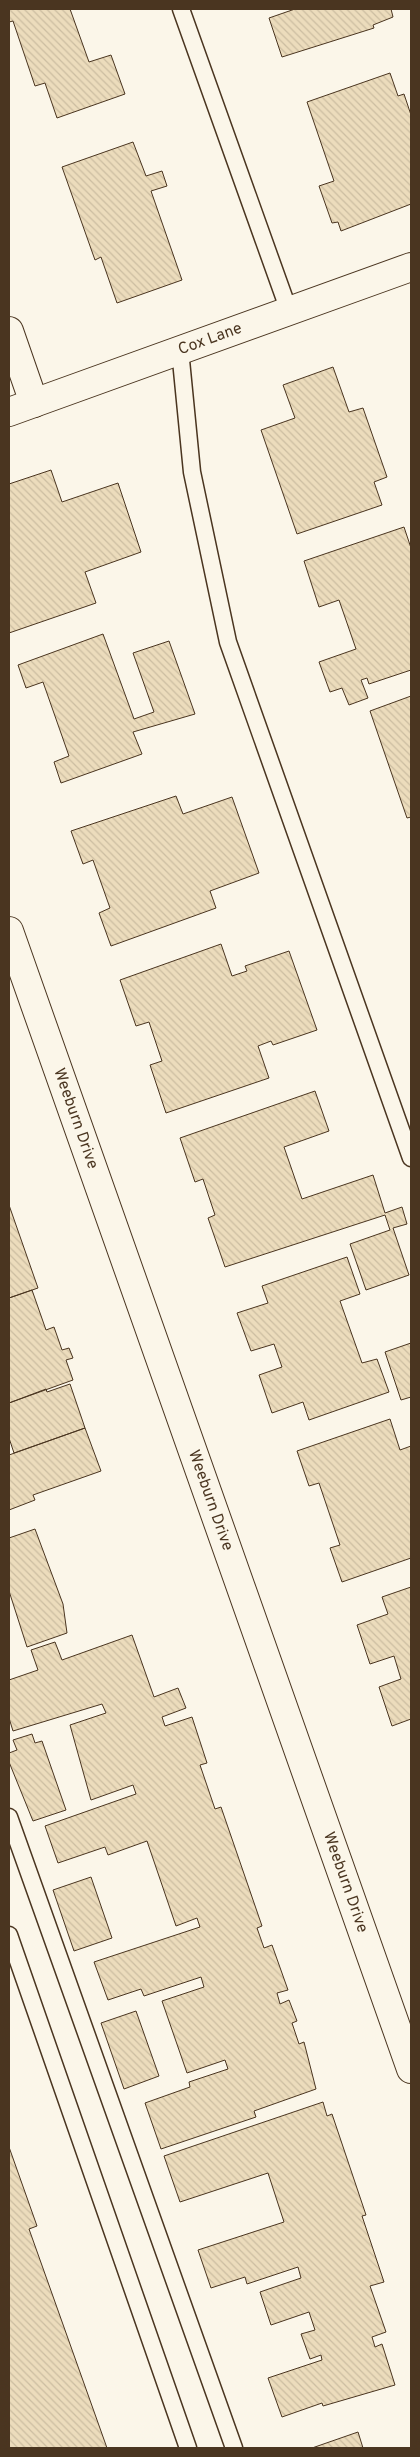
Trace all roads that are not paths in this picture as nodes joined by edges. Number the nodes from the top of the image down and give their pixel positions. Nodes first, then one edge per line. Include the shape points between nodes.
1 (181, 9) edge
2 (411, 267) edge
3 (290, 311) junction
4 (9, 331) edge
5 (180, 350) junction
6 (34, 403) junction
7 (9, 412) edge
8 (9, 931) edge
9 (411, 1158) edge
10 (9, 1817) edge
11 (9, 1935) edge
12 (411, 2069) edge
13 (188, 2448) edge
14 (234, 2448) edge

1 - 3 lane
2 - 3 street, Cox Lane
3 - 5 street, Cox Lane
4 - 6 street
5 - 6 street, Cox Lane
5 - 9 lane via 192,472 228,642
6 - 7 street, Cox Lane
8 - 12 street, Weeburn Drive
10 - 14 lane
11 - 13 lane

